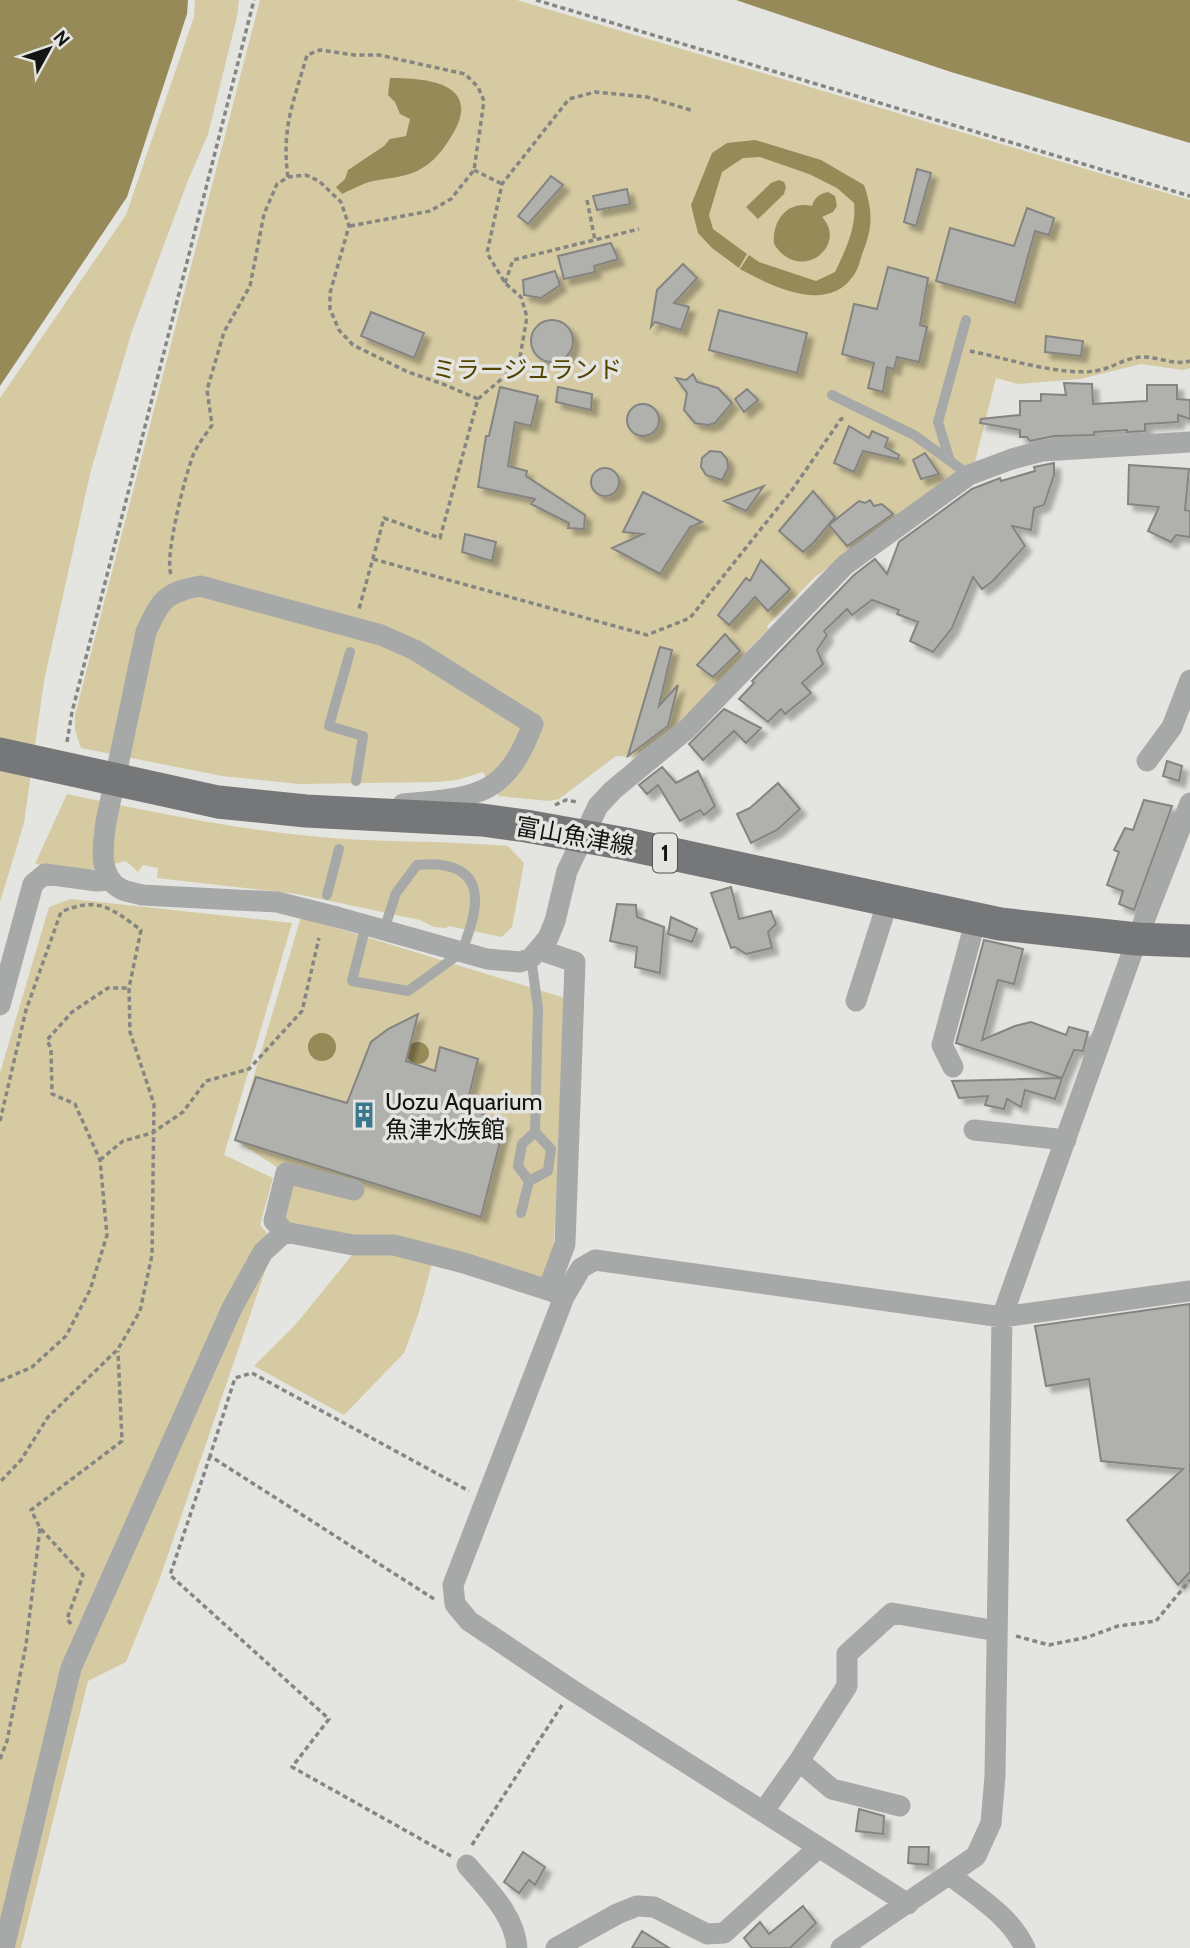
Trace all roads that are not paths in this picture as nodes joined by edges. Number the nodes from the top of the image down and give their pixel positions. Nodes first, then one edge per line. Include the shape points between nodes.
1 (965, 320) dead end
2 (832, 395) dead end
3 (1190, 442) edge
4 (950, 461) junction
5 (969, 475) junction
6 (350, 652) dead end
7 (1190, 680) edge
8 (0, 754) edge
9 (1146, 761) dead end
10 (356, 781) dead end
11 (1190, 803) edge
12 (321, 812) junction
13 (583, 836) junction
14 (339, 849) dead end
15 (110, 880) junction
16 (327, 895) dead end
17 (888, 901) junction
18 (976, 919) junction
19 (375, 928) junction
20 (1137, 939) junction
21 (1190, 941) edge
22 (462, 952) junction
23 (535, 954) junction
24 (856, 1001) dead end
25 (0, 1005) edge
26 (953, 1067) dead end
27 (974, 1130) dead end
28 (535, 1132) junction
29 (1066, 1140) junction
30 (529, 1181) junction
31 (354, 1191) dead end
32 (521, 1213) dead end
33 (285, 1232) junction
34 (565, 1244) junction
35 (594, 1260) junction
36 (1190, 1291) edge
37 (558, 1294) junction
38 (1002, 1317) junction
39 (998, 1631) junction
40 (799, 1761) junction
41 (900, 1806) dead end
42 (763, 1812) junction
43 (818, 1848) junction
44 (467, 1865) road end
45 (951, 1875) junction
46 (908, 1904) junction
47 (4, 1948) edge
48 (517, 1948) edge
49 (556, 1948) edge
50 (841, 1948) edge
51 (1025, 1948) edge

1 - 4 lane via 938,422
2 - 4 lane via 914,435
3 - 5 street via 1042,451
4 - 5 lane
5 - 13 street via 845,565 687,729 598,806
6 - 10 lane via 329,726 363,736
7 - 9 street via 1172,727
8 - 12 main road, 富山魚津線 / 1 via 218,802
11 - 20 street
12 - 13 main road, 富山魚津線 / 1 via 482,820
12 - 15 street via 418,803 489,788 514,765 533,724 415,649 381,635 200,586 177,590 159,604 146,632 106,822 102,852
13 - 17 main road, 富山魚津線 / 1
13 - 23 street via 567,871 555,921
14 - 16 lane
15 - 19 street via 142,895 277,902
15 - 25 street via 45,874 33,884
17 - 18 main road, 富山魚津線 / 1
17 - 24 street
18 - 20 main road, 富山魚津線 / 1
18 - 26 street via 942,1045
19 - 22 street
19 - 22 lane via 352,981 408,991
19 - 22 lane via 417,865 453,866 468,877 475,897
20 - 21 main road, 富山魚津線 / 1
20 - 29 street
22 - 23 street via 520,962
23 - 28 lane
23 - 34 street via 575,962
27 - 29 street
28 - 30 lane via 522,1144 518,1166
28 - 30 lane via 551,1149 548,1171
29 - 38 street
30 - 32 lane
31 - 33 street via 286,1173 274,1221
33 - 37 street via 353,1245 394,1245
33 - 47 street via 263,1252 232,1308 71,1668
34 - 35 street
34 - 37 street via 551,1282
35 - 37 street
35 - 38 street
36 - 38 street
37 - 42 street via 453,1585 455,1604 469,1621
38 - 39 street
39 - 40 street via 892,1613 847,1654 847,1686
39 - 45 street via 991,1823 976,1856
40 - 41 street via 832,1789
40 - 42 street
42 - 43 street
43 - 46 street
43 - 49 street via 724,1933 707,1934 654,1907 637,1906
44 - 48 street via 502,1907
45 - 46 street
45 - 51 street via 1000,1914
46 - 50 street

